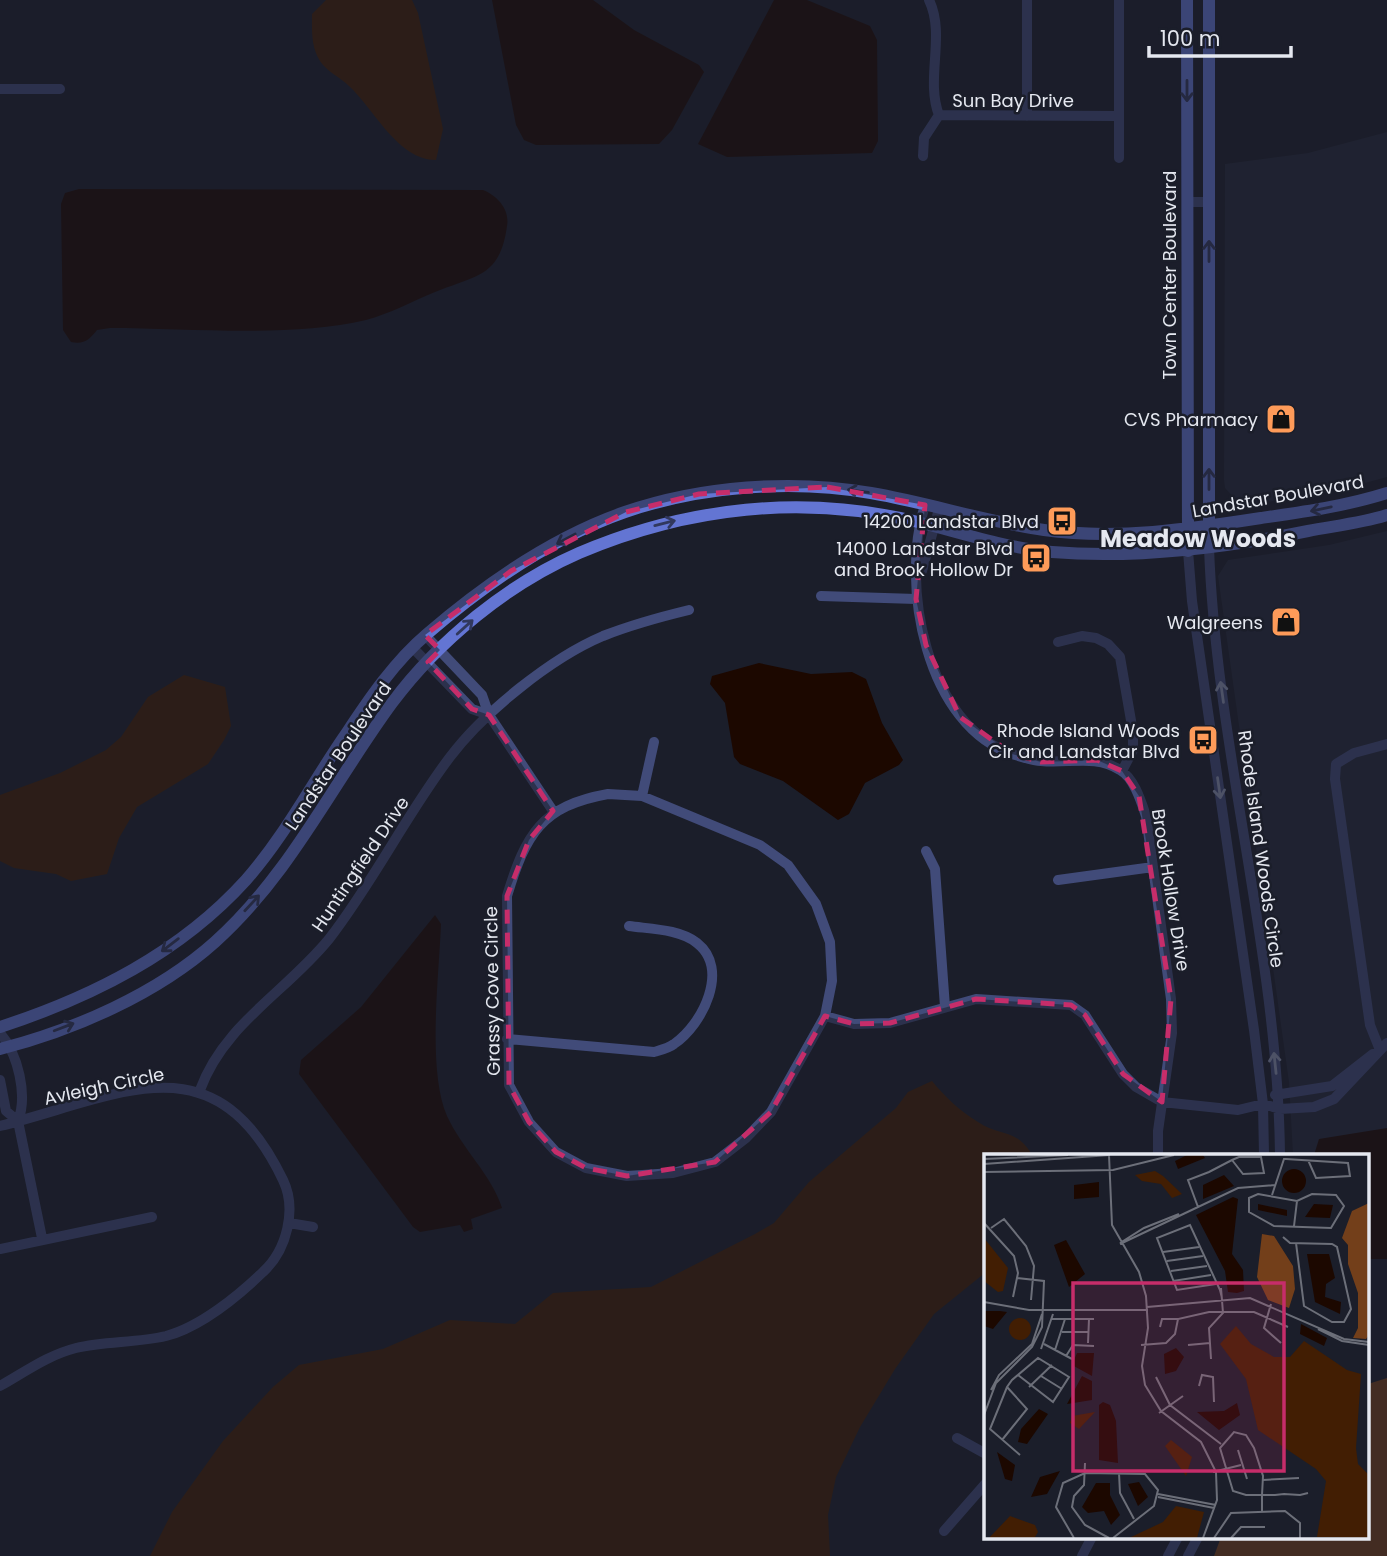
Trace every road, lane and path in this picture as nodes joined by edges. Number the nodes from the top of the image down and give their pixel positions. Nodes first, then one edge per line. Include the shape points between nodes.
1 (929, 0) edge
2 (1027, 0) edge
3 (1119, 0) edge
4 (1187, 0) edge
5 (1209, 0) edge
6 (0, 89) edge
7 (60, 89) dead end
8 (939, 115) junction
9 (1027, 116) junction
10 (1119, 116) junction
11 (923, 156) dead end
12 (1119, 158) dead end
13 (1187, 202) junction
14 (1209, 202) junction
15 (1387, 494) edge
16 (925, 505) junction
17 (939, 509) junction
18 (1387, 515) edge
19 (920, 522) junction
20 (1209, 526) junction
21 (934, 527) junction
22 (1186, 529) junction
23 (1209, 547) junction
24 (1188, 551) junction
25 (821, 596) dead end
26 (916, 598) junction
27 (689, 610) dead end
28 (425, 635) junction
29 (1058, 642) dead end
30 (413, 648) junction
31 (440, 650) junction
32 (428, 662) junction
33 (489, 715) junction
34 (654, 742) dead end
35 (1387, 744) edge
36 (1122, 771) junction
37 (642, 796) junction
38 (553, 811) junction
39 (926, 850) dead end
40 (1153, 867) junction
41 (1058, 880) dead end
42 (629, 926) dead end
43 (945, 1007) junction
44 (825, 1016) junction
45 (0, 1027) edge
46 (0, 1033) edge
47 (507, 1039) junction
48 (1383, 1046) edge
49 (6, 1048) edge
50 (0, 1080) edge
51 (200, 1090) junction
52 (1278, 1093) junction
53 (1162, 1102) junction
54 (1263, 1104) junction
55 (1280, 1109) junction
56 (18, 1121) junction
57 (0, 1126) edge
58 (1158, 1154) edge
59 (1264, 1154) edge
60 (1280, 1154) edge
61 (152, 1217) dead end
62 (289, 1223) junction
63 (313, 1227) dead end
64 (42, 1238) junction
65 (0, 1249) edge
66 (0, 1386) edge
67 (957, 1438) dead end
68 (984, 1453) edge
69 (984, 1485) edge
70 (944, 1531) dead end
71 (1091, 1538) edge
72 (1177, 1538) edge
73 (1197, 1538) edge
74 (1082, 1556) edge
75 (1168, 1556) edge
76 (1188, 1556) edge

1 - 8 street, Sun Bay Drive via 934,18 933,99
2 - 9 street
3 - 10 street
4 -> 13 main road, Town Center Boulevard
5 - 14 main road
6 - 7 street
8 - 9 street, Sun Bay Drive
8 - 11 street via 924,138
9 - 10 street, Sun Bay Drive
10 - 12 street
13 - 14 street
13 - 22 main road, Town Center Boulevard
20 -> 14 main road
15 -> 20 main road, Landstar Boulevard via 1308,512
16 - 17 main road, Landstar Boulevard
16 - 19 street
16 -> 28 main road, Landstar Boulevard via 827,487 781,486 699,494 626,512 568,537 511,571
17 - 21 street
17 - 22 main road, Landstar Boulevard via 1048,531 1117,534
18 - 23 main road, Landstar Boulevard
19 - 21 main road, Landstar Boulevard
19 - 26 street
31 -> 19 main road, Landstar Boulevard via 517,586 633,531 700,514 776,506 839,507
20 - 22 main road, Landstar Boulevard
20 - 23 main road
21 - 24 main road, Landstar Boulevard via 1049,552
21 - 26 street
22 - 24 main road, Town Center Boulevard
23 - 24 main road, Landstar Boulevard
52 -> 23 street, Rhode Island Woods Circle via 1211,603
24 -> 54 street, Rhode Island Woods Circle
25 - 26 street
26 - 36 street via 926,645 943,689 960,717 984,739 1041,762 1097,760
27 - 33 street, Huntingfield Drive via 600,637 551,667
28 - 30 main road, Landstar Boulevard
28 - 31 street
29 - 36 street via 1096,638 1120,657 1133,732 1133,750
30 - 32 street
30 -> 45 main road, Landstar Boulevard via 364,708 280,837 245,881 207,916 156,956 104,987
31 - 32 main road, Landstar Boulevard
31 - 33 street via 482,695
32 - 33 street via 472,709
49 -> 32 main road, Landstar Boulevard via 115,1007 215,942 296,849 393,701
33 - 38 street
33 - 51 street, Huntingfield Drive via 450,757 362,895 327,941 229,1036 209,1064
34 - 37 street
35 - 48 street via 1354,753 1336,764 1335,779 1370,1025
36 - 40 street, Brook Hollow Drive via 1143,806
37 - 38 street, Grassy Cove Circle via 608,794
37 - 44 street, Grassy Cove Circle via 760,845 788,865 816,904 830,942 832,981
38 - 47 street, Grassy Cove Circle via 530,840 507,896
39 - 43 street via 935,869
40 - 41 street
40 - 53 street, Brook Hollow Drive via 1171,999 1172,1033
42 - 47 street via 671,932 695,941 708,954 714,972 712,990 690,1030 674,1045 654,1052
43 - 44 street via 890,1023 854,1024
43 - 53 street via 976,999 1071,1004 1085,1015 1123,1074
44 - 47 street, Grassy Cove Circle via 771,1112 746,1138 715,1162 673,1173 617,1174 586,1168 556,1152 528,1122 509,1085
46 - 49 street
48 - 52 street via 1332,1086
48 - 55 street via 1334,1099 1314,1107
49 - 56 street via 24,1105
50 - 56 street via 6,1111
51 - 56 street, Avleigh Circle via 167,1085
51 - 62 street, Avleigh Circle via 232,1108 271,1156 287,1189
52 - 54 street
52 - 55 street, Rhode Island Woods Circle
53 - 54 street via 1238,1110
53 - 58 street, Brook Hollow Drive
54 - 55 street
54 - 59 street, Rhode Island Woods Circle
55 - 60 street, Rhode Island Woods Circle
56 - 57 street, Avleigh Circle
56 - 64 street
61 - 64 street
62 - 63 street
62 - 66 street, Avleigh Circle via 280,1250 265,1271 195,1323 167,1335 76,1348 44,1360
64 - 65 street
67 - 68 street
69 - 70 street
71 - 74 street
72 - 75 street
73 - 76 street

